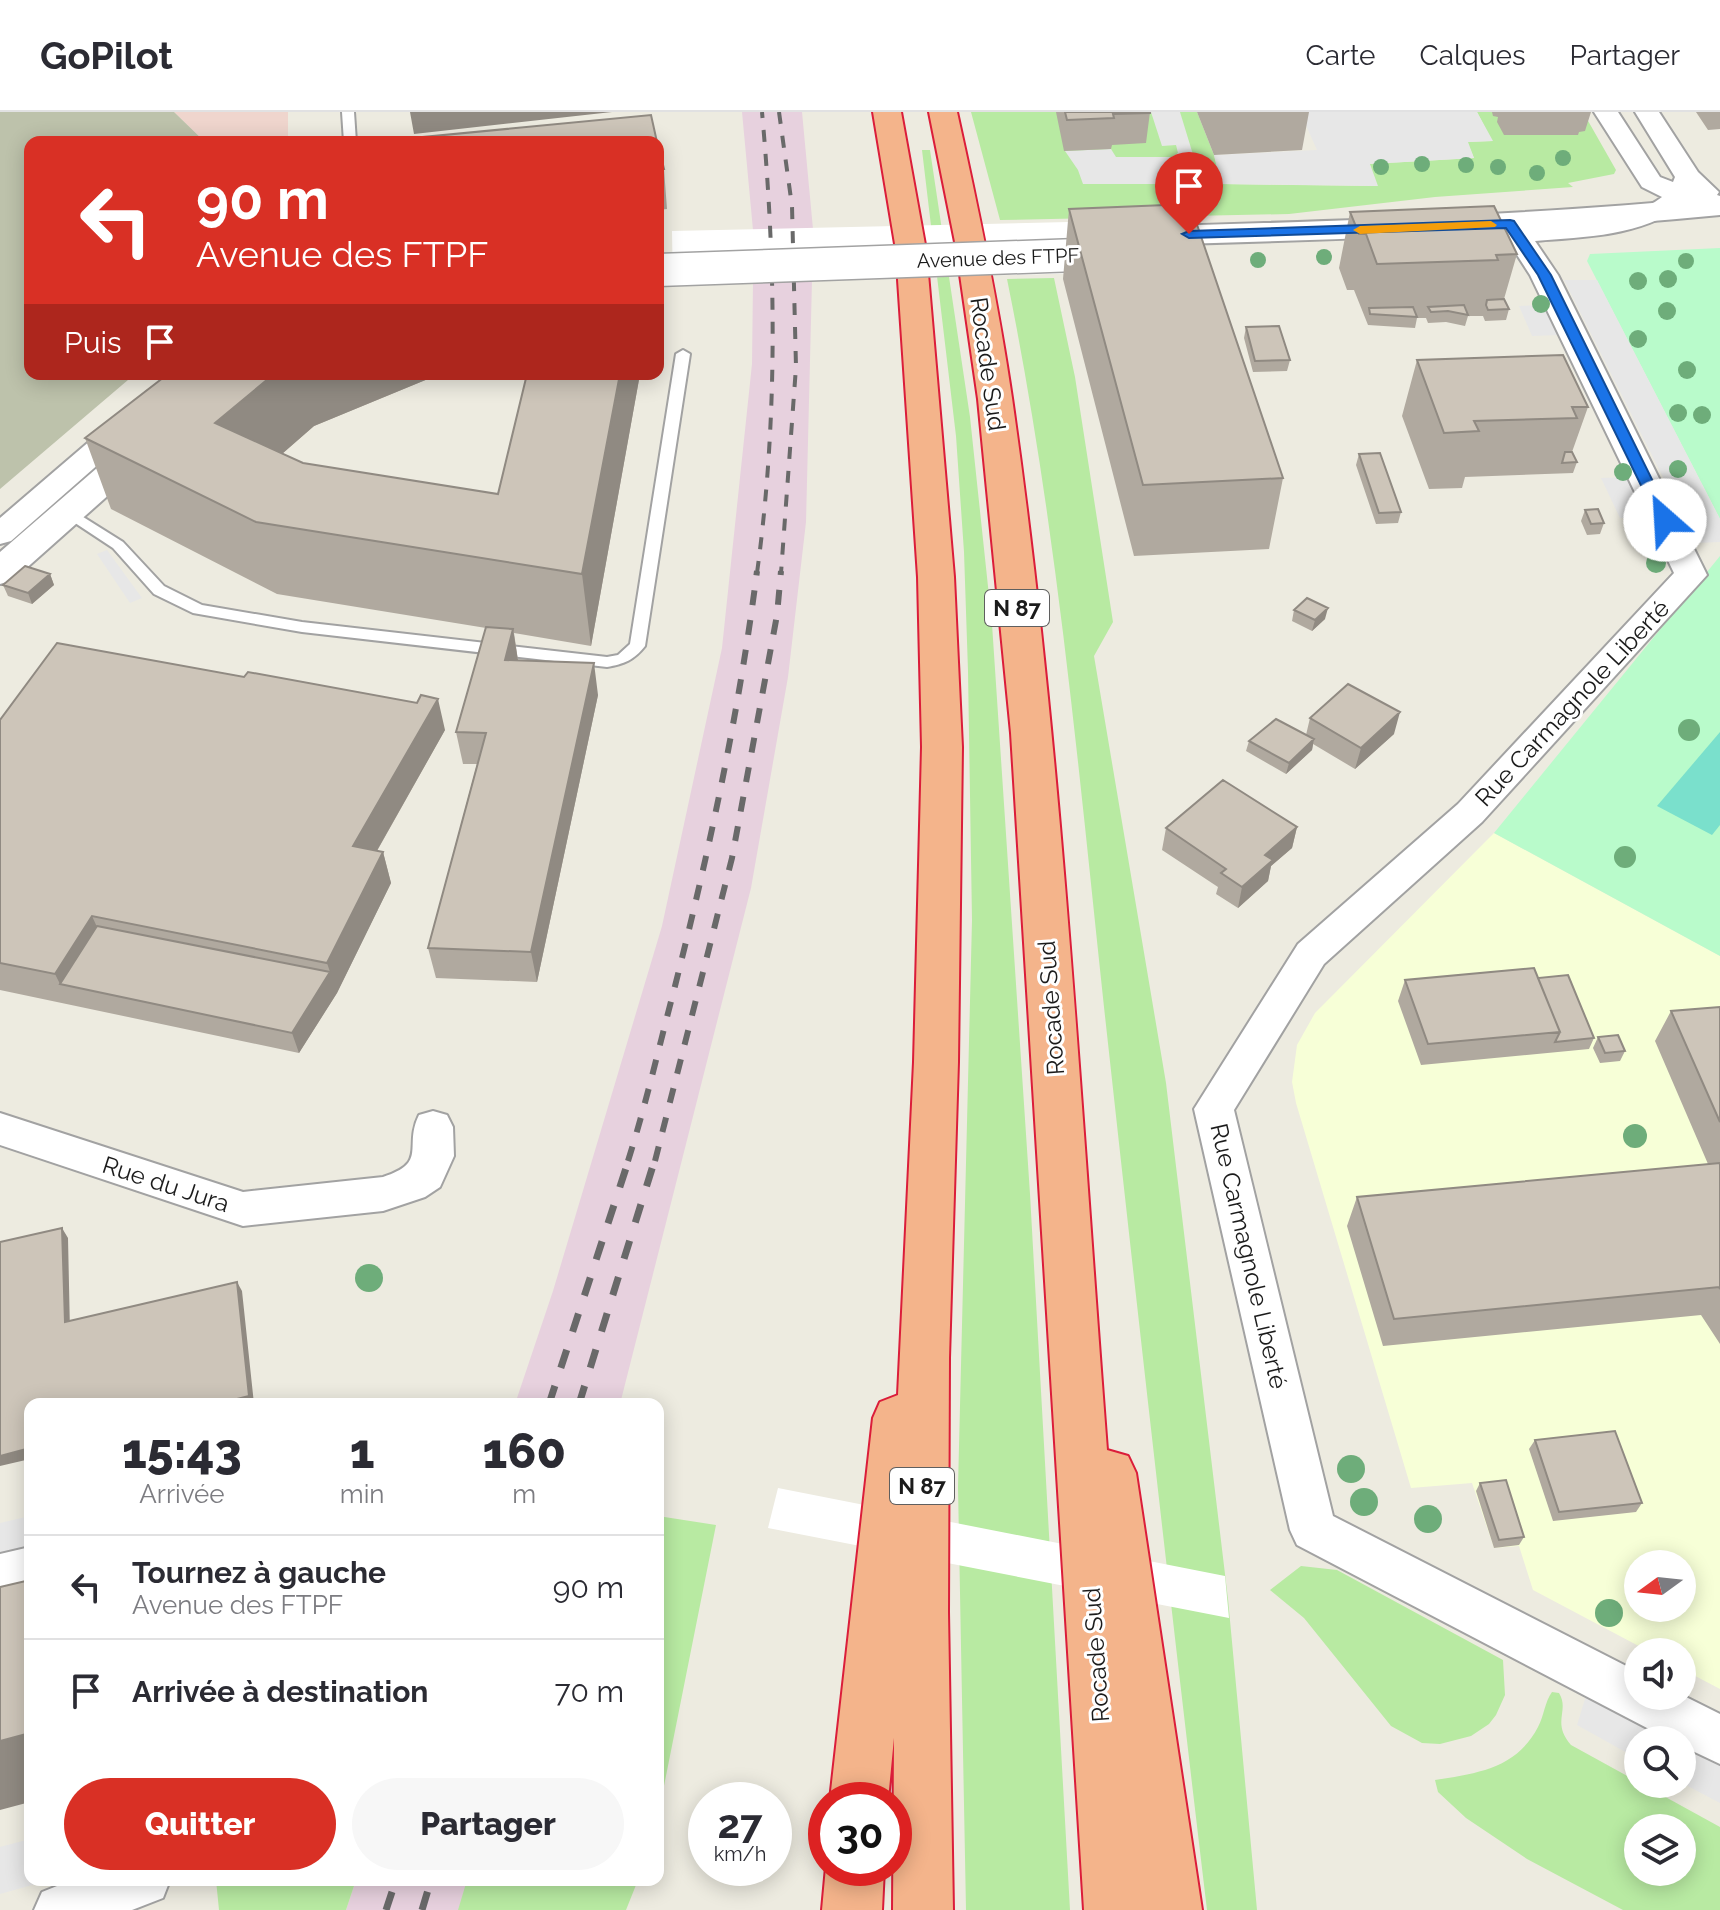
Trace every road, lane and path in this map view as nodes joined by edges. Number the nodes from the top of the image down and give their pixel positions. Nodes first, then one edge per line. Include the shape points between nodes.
1 (348, 112) edge
2 (887, 112) edge
3 (943, 112) edge
4 (1606, 112) edge
5 (1647, 112) edge
6 (350, 136) edge
7 (1668, 199) junction
8 (1720, 204) edge
9 (1720, 222) edge
10 (1516, 232) junction
11 (664, 251) edge
12 (1094, 252) junction
13 (664, 270) edge
14 (683, 354) dead end
15 (186, 380) edge
16 (203, 380) edge
17 (226, 380) edge
18 (67, 513) junction
19 (0, 534) edge
20 (0, 551) edge
21 (0, 572) edge
22 (936, 1062) junction
23 (1059, 1109) junction
24 (433, 1127) dead end
25 (0, 1129) edge
26 (24, 1570) edge
27 (0, 1576) edge
28 (1720, 1740) edge
29 (861, 1782) edge
30 (128, 1886) edge
31 (854, 1886) edge
32 (60, 1910) edge
33 (852, 1910) edge
34 (923, 1910) edge
35 (1114, 1910) edge
36 (1172, 1910) edge

1 - 6 lane
2 - 22 highway, N 87 via 911,250 936,577 942,747
3 - 23 highway, Rocade Sud / N 87 via 995,399 1031,733
4 - 7 street
5 - 7 street
7 - 8 street, Avenue des FTPF
7 - 10 street, Avenue des FTPF
9 - 10 street, Avenue des FTPF
10 - 12 street, Avenue des FTPF
10 - 12 street, Avenue des FTPF via 1467,244
10 - 28 street, Rue Carmagnole Liberté via 1544,275 1691,575 1470,813 1311,954 1214,1109 1313,1530
11 - 12 street, Avenue des FTPF
12 - 13 street, Avenue des FTPF, bridge
14 - 18 lane via 637,646 623,659 607,662 419,642 198,609 159,590 118,545
15 - 19 street via 157,398
16 - 20 street
17 - 18 street via 191,404
18 - 21 street
22 - 29 highway
22 - 34 highway, N 87 via 924,1358
23 - 35 highway, Rocade Sud / N 87
23 - 36 highway
24 - 25 street, Rue du Jura via 434,1156 426,1175 411,1185 383,1194 243,1209
26 - 27 street
30 - 32 street
31 - 33 highway

